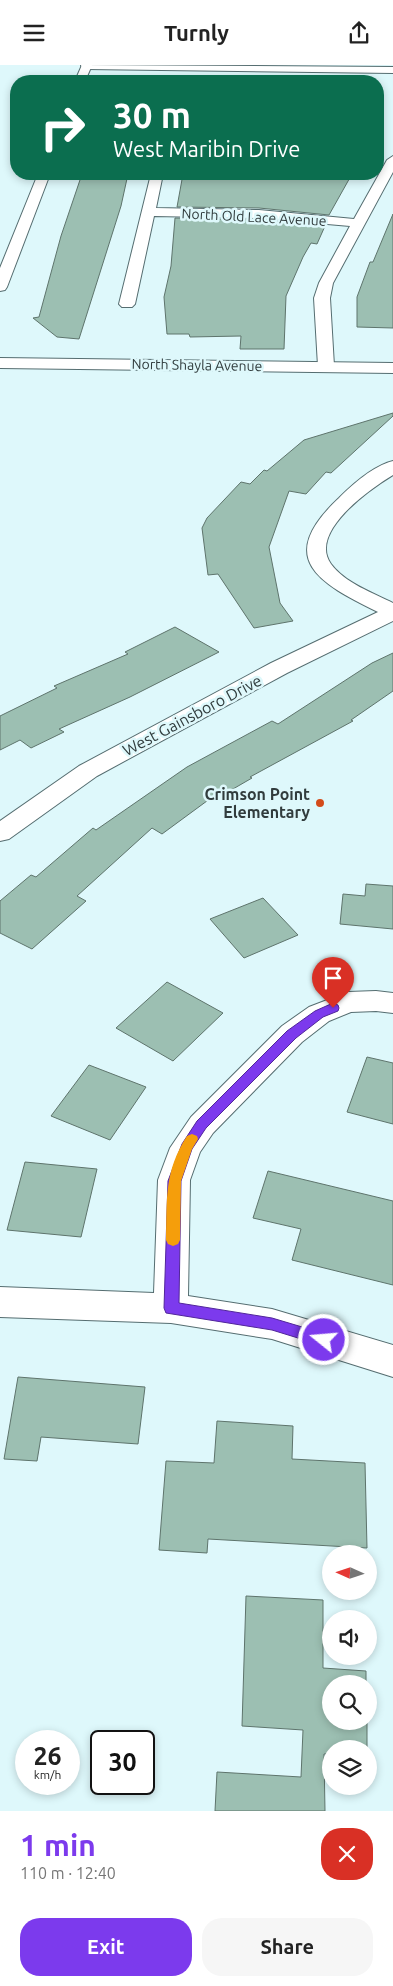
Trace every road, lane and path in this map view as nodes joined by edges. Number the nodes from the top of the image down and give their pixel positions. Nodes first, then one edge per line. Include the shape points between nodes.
1 (86, 66) edge
2 (393, 70) edge
3 (42, 180) edge
4 (156, 180) edge
5 (378, 180) edge
6 (149, 212) junction
7 (358, 223) junction
8 (0, 287) edge
9 (127, 304) dead end
10 (0, 363) edge
11 (326, 366) junction
12 (393, 368) edge
13 (393, 467) edge
14 (393, 612) edge
15 (0, 833) edge
16 (393, 1003) edge
17 (0, 1302) edge
18 (172, 1308) junction
19 (393, 1361) edge

1 - 2 street
3 - 8 street
4 - 6 street
5 - 7 street
6 - 7 street, North Old Lace Avenue via 259,214
6 - 9 street
7 - 11 street via 326,283 322,298
10 - 11 street, North Shayla Avenue
11 - 12 street, North Shayla Avenue
13 - 14 street via 347,500 320,532 316,545 318,560 328,572 341,583
14 - 15 street, West Gainsboro Drive via 279,668 88,771
16 - 18 street via 348,1002 319,1014 292,1034 202,1125 186,1148 174,1181
17 - 18 street
18 - 19 street via 272,1324

